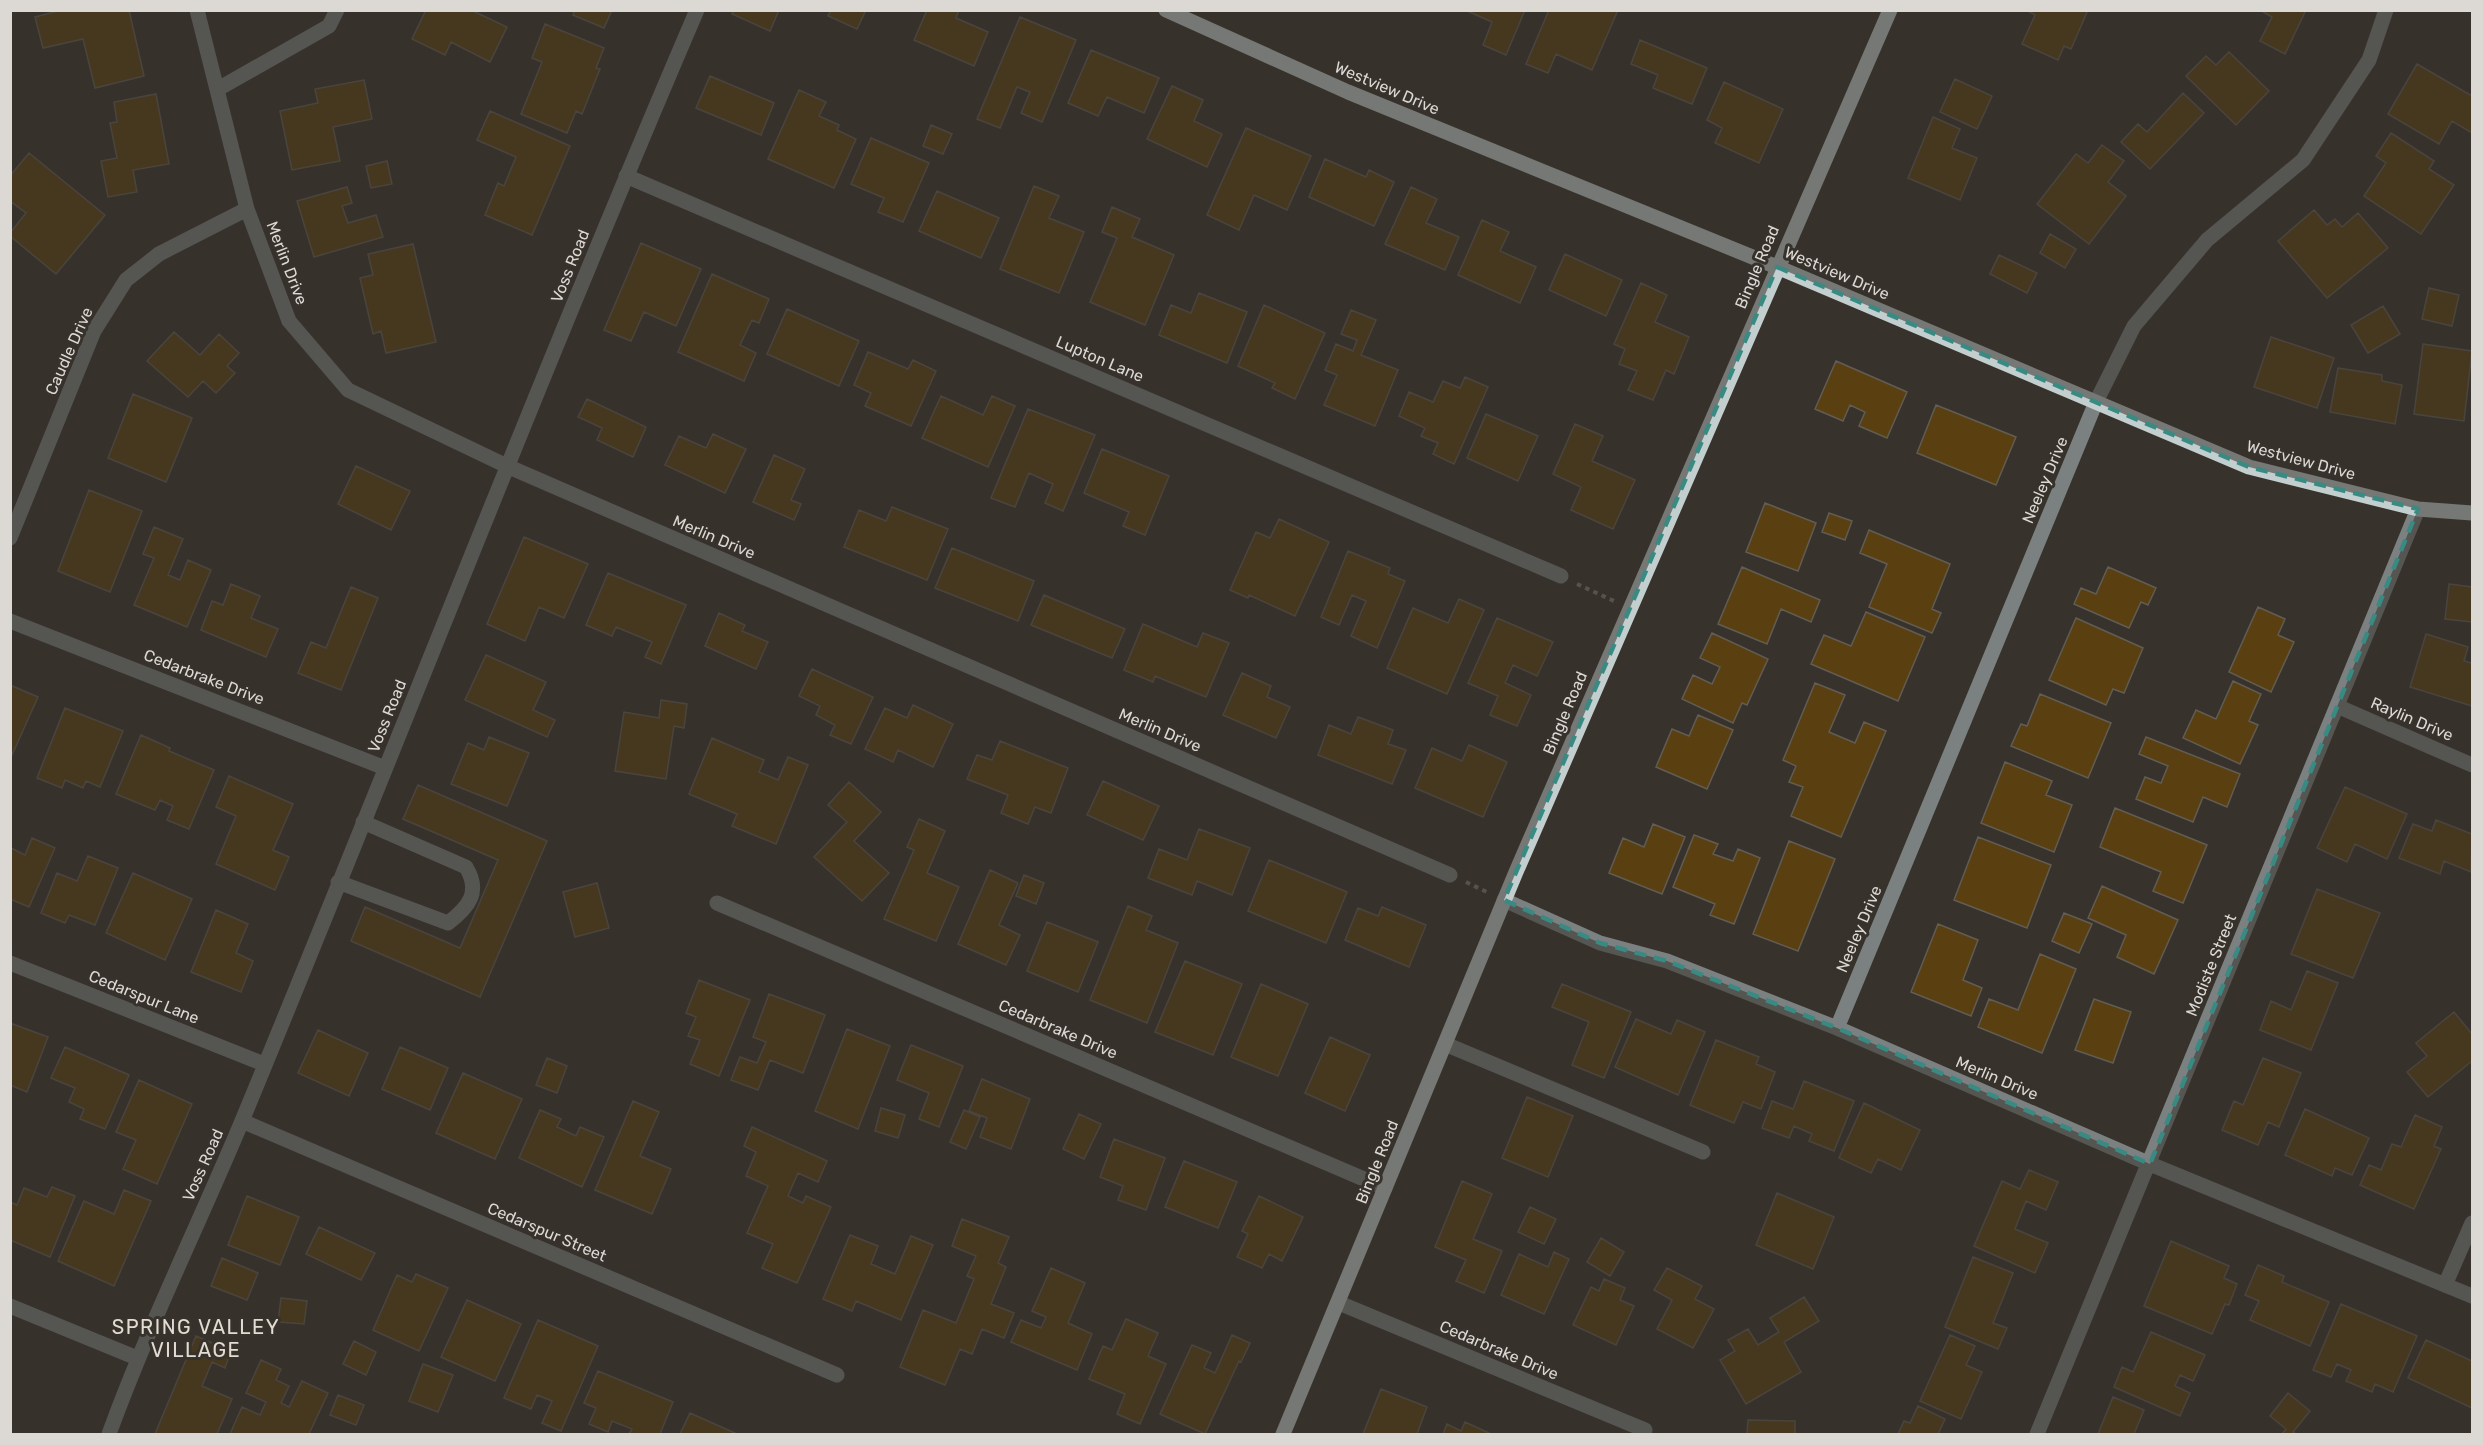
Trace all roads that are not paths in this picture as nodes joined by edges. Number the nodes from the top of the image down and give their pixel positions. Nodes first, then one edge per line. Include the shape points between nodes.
1 (197, 10) edge
2 (337, 10) edge
3 (697, 10) edge
4 (1166, 10) edge
5 (1890, 10) edge
6 (2386, 10) edge
7 (218, 89) junction
8 (626, 176) junction
9 (247, 209) junction
10 (1777, 267) junction
11 (2096, 402) junction
12 (508, 467) junction
13 (2418, 509) junction
14 (2472, 513) edge
15 (10, 538) edge
16 (1558, 574) road end
17 (10, 621) edge
18 (2337, 706) junction
19 (2472, 765) edge
20 (385, 768) junction
21 (363, 822) junction
22 (1447, 873) road end
23 (338, 882) junction
24 (1504, 900) junction
25 (717, 903) dead end
26 (10, 963) edge
27 (1837, 1028) junction
28 (1445, 1044) junction
29 (264, 1064) junction
30 (242, 1121) junction
31 (1703, 1152) dead end
32 (2150, 1164) junction
33 (1385, 1188) junction
34 (2472, 1223) edge
35 (2445, 1285) junction
36 (2472, 1296) edge
37 (1339, 1303) junction
38 (10, 1306) edge
39 (137, 1358) junction
40 (837, 1375) dead end
41 (1645, 1431) dead end
42 (109, 1434) edge
43 (1283, 1434) edge
44 (2037, 1434) edge

1 - 7 street, Merlin Drive
2 - 7 street via 329,26
3 - 8 street, Voss Road
4 - 10 main road, Westview Drive via 1348,92
5 - 10 main road, Bingle Road
6 - 11 street, Neeley Drive via 2369,60 2303,160 2207,240 2134,326
7 - 9 street, Merlin Drive
8 - 12 street, Voss Road
8 - 16 street, Lupton Lane
9 - 12 street, Merlin Drive via 289,321 348,390
9 - 15 street, Caudle Drive via 159,254 126,280 94,331
10 - 11 main road, Westview Drive
10 - 24 main road, Bingle Road
11 - 13 main road, Westview Drive via 2249,467
11 - 27 street, Neeley Drive
12 - 20 street, Voss Road
12 - 22 street, Merlin Drive
13 - 14 main road, Westview Drive
13 - 18 street, Modiste Street
17 - 20 street, Cedarbrake Drive
18 - 19 street, Raylin Drive
18 - 32 street, Modiste Street
20 - 21 street, Voss Road
21 - 23 street, Voss Road
21 - 23 street via 466,867 474,879 464,911 448,922
23 - 29 street, Voss Road
24 - 27 street, Merlin Drive via 1600,943 1667,961
24 - 28 main road, Bingle Road
25 - 33 street, Cedarbrake Drive
26 - 29 street, Cedarspur Lane
27 - 32 street, Merlin Drive
28 - 31 street
28 - 33 main road, Bingle Road
29 - 30 street, Voss Road
30 - 39 street, Voss Road
30 - 40 street, Cedarspur Street
32 - 35 street, Merlin Drive
32 - 44 street, Modiste Street
33 - 37 main road, Bingle Road
34 - 35 street
35 - 36 street, Merlin Drive
37 - 41 street, Cedarbrake Drive
37 - 43 main road, Bingle Road
38 - 39 street
39 - 42 street, Voss Road

